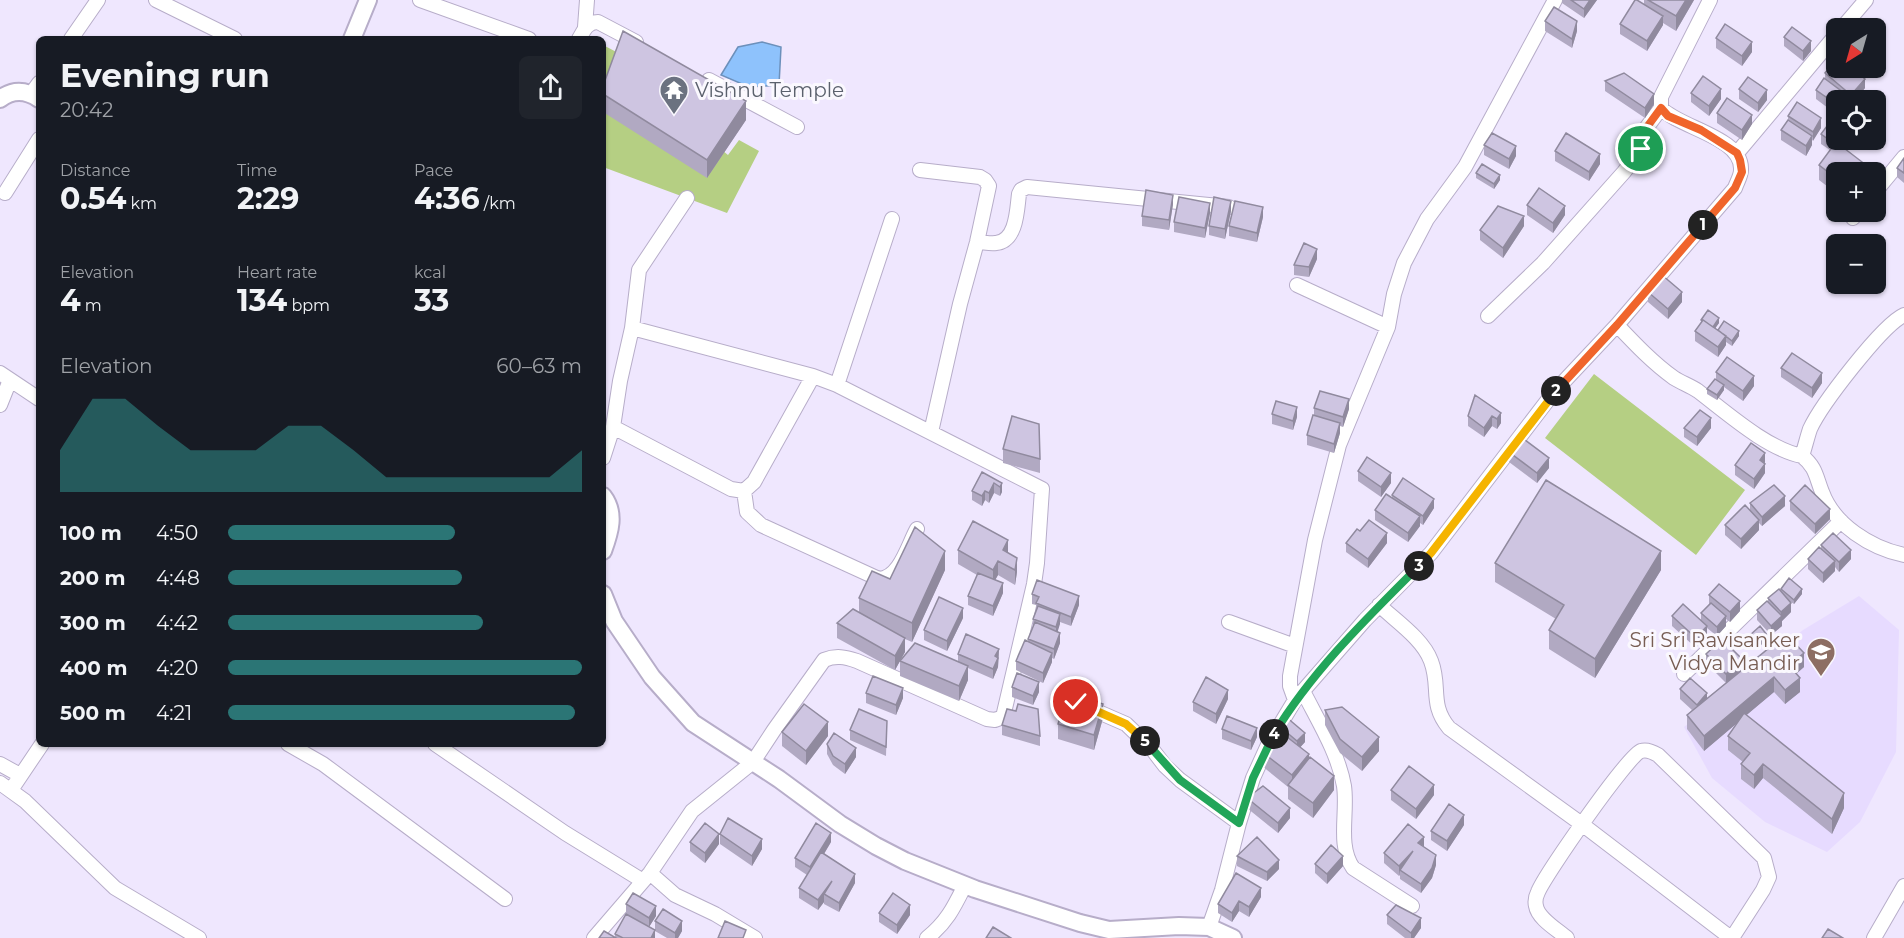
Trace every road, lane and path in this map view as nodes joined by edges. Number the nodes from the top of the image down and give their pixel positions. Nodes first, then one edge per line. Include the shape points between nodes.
1 (98, 0) edge
2 (156, 0) edge
3 (368, 0) edge
4 (420, 0) edge
5 (587, 0) edge
6 (1555, 0) edge
7 (1710, 0) edge
8 (1866, 0) edge
9 (1851, 18) edge
10 (582, 33) edge
11 (72, 36) edge
12 (229, 36) edge
13 (353, 36) edge
14 (521, 36) edge
15 (1826, 47) edge
16 (651, 50) edge
17 (692, 72) edge
18 (36, 92) edge
19 (0, 99) edge
20 (1661, 108) junction
21 (797, 127) dead end
22 (36, 144) edge
23 (1737, 153) junction
24 (1904, 157) edge
25 (920, 170) dead end
26 (1886, 179) edge
27 (5, 192) dead end
28 (687, 198) dead end
29 (1241, 208) edge
30 (892, 219) dead end
31 (977, 242) junction
32 (1297, 285) dead end
33 (1904, 315) edge
34 (1488, 316) dead end
35 (1617, 325) junction
36 (1388, 327) junction
37 (632, 328) junction
38 (5, 376) edge
39 (813, 376) junction
40 (837, 385) junction
41 (36, 397) edge
42 (0, 405) edge
43 (612, 427) junction
44 (931, 432) junction
45 (606, 448) edge
46 (1802, 456) junction
47 (744, 491) junction
48 (606, 502) edge
49 (1840, 521) junction
50 (917, 529) edge
51 (606, 543) edge
52 (1904, 555) edge
53 (606, 601) edge
54 (1379, 605) junction
55 (1229, 621) dead end
56 (1295, 646) junction
57 (1684, 674) dead end
58 (1299, 696) junction
59 (1076, 702) edge
60 (40, 747) edge
61 (293, 747) edge
62 (439, 747) edge
63 (753, 762) junction
64 (0, 764) edge
65 (20, 775) junction
66 (5, 786) edge
67 (1239, 823) junction
68 (1583, 825) junction
69 (646, 877) junction
70 (965, 885) junction
71 (1904, 886) edge
72 (505, 899) dead end
73 (1412, 906) dead end
74 (1209, 927) junction
75 (1177, 932) edge
76 (1736, 936) edge
77 (199, 938) edge
78 (594, 938) edge
79 (755, 938) edge
80 (927, 938) edge
81 (1233, 938) edge
82 (1567, 938) edge
83 (1874, 938) edge

1 - 11 street
2 - 12 street
3 - 13 street
4 - 14 street
5 - 10 street
6 - 36 street via 1465,167 1427,219 1404,263
7 - 20 street via 1661,97
8 - 9 street
10 - 16 street via 592,22 598,22
15 - 23 street
17 - 21 street
18 - 19 street via 18,91
20 - 23 street via 1668,116 1701,130
20 - 34 street via 1647,127 1641,149 1624,172 1544,263
22 - 27 street
23 - 35 street via 1742,172 1735,188
24 - 26 street
25 - 31 street via 985,180 988,194
28 - 37 street via 639,270
29 - 31 street via 1027,187 1019,194 1008,238 997,243
30 - 40 street
31 - 44 street
32 - 36 street
33 - 46 street via 1880,334 1831,397 1811,429
35 - 46 street via 1653,361 1714,406 1770,444
35 - 54 street via 1554,392 1431,553
36 - 56 street via 1339,445 1315,540
37 - 39 street
37 - 43 street
38 - 41 street
38 - 42 street
39 - 40 street
39 - 47 street via 754,482
40 - 44 street
43 - 45 street
43 - 47 street via 732,489
44 - 63 street via 1042,489 1035,574 1003,717 987,719 857,661 832,657 815,671
46 - 49 street via 1811,463 1822,493
47 - 50 street via 747,512 761,525 879,579 894,572
48 - 51 street via 611,511
49 - 52 street via 1870,543
49 - 57 street
53 - 63 street via 614,621 652,677 693,723
54 - 58 street
54 - 68 street via 1430,657 1437,712 1449,728
55 - 56 street
56 - 58 street via 1290,686
58 - 67 street via 1268,745
58 - 73 street via 1339,768 1344,787 1348,861
59 - 67 street via 1126,724 1180,780
60 - 65 street
61 - 72 street via 323,764
62 - 69 street via 556,827
63 - 69 street via 692,811
63 - 70 street via 876,846
64 - 65 street
65 - 66 street
66 - 77 street via 26,801 115,888
67 - 74 street
68 - 76 street
68 - 76 street via 1634,756 1641,751 1658,755 1764,858 1769,877
68 - 82 street via 1538,892 1535,904 1538,912
69 - 78 street
69 - 79 street
70 - 75 street via 1108,930
70 - 80 street via 942,926
71 - 83 street
74 - 75 street
74 - 81 street

